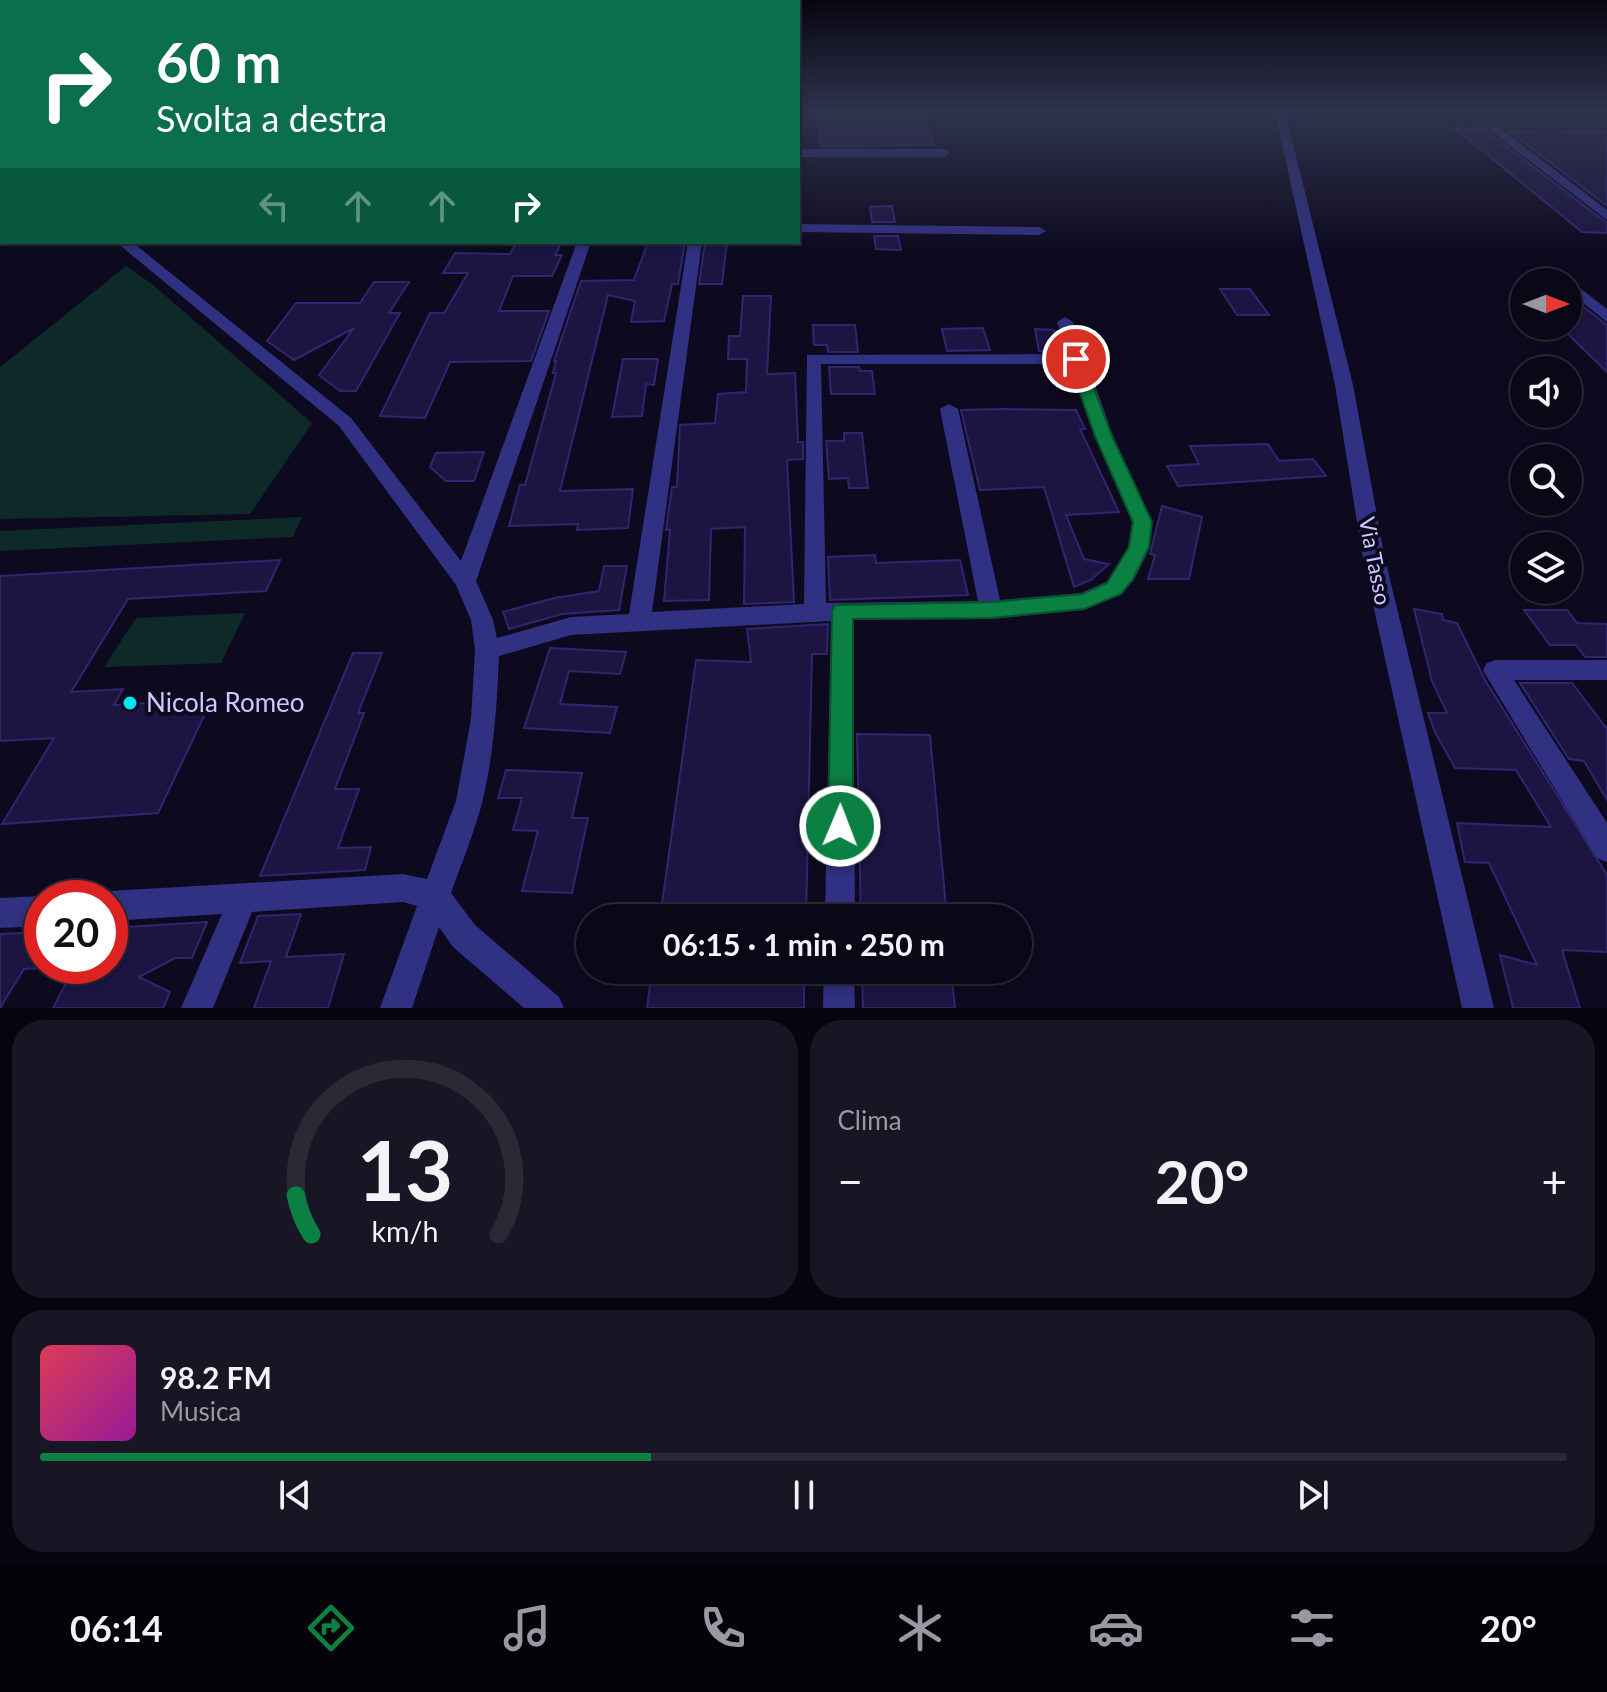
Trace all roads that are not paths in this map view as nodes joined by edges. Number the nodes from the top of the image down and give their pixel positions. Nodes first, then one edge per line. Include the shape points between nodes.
1 (1291, 159) edge
2 (1533, 159) edge
3 (1607, 216) edge
4 (800, 228) edge
5 (1039, 231) dead end
6 (125, 244) edge
7 (583, 244) edge
8 (695, 244) edge
9 (1582, 295) edge
10 (1607, 317) edge
11 (1065, 322) dead end
12 (1076, 359) junction
13 (949, 409) dead end
14 (465, 581) junction
15 (991, 610) junction
16 (842, 611) junction
17 (815, 612) junction
18 (639, 624) junction
19 (487, 650) junction
20 (1607, 670) edge
21 (1607, 848) edge
22 (435, 896) junction
23 (244, 897) junction
24 (840, 904) edge
25 (128, 905) edge
26 (24, 912) edge
27 (0, 913) edge
28 (839, 984) edge
29 (197, 1008) edge
30 (396, 1008) edge
31 (548, 1008) edge
32 (839, 1008) edge
33 (1478, 1008) edge

1 - 33 street, Via Tasso via 1344,385 1374,559
2 - 3 street
4 - 5 street
6 - 14 street via 345,422
7 - 14 street
8 - 18 street
9 - 10 street
11 - 12 street
12 - 15 street via 1142,522 1139,547 1114,588 1084,601
12 - 17 street via 813,359
13 - 15 street
14 - 19 street via 482,620
15 - 16 street
16 - 17 street
16 - 24 street
17 - 18 street
18 - 19 street via 571,626
19 - 22 street via 478,759
20 - 21 street via 1495,670
22 - 23 street via 403,888
22 - 30 street
22 - 31 street via 464,936
23 - 25 street
23 - 29 street
26 - 27 street
28 - 32 street

